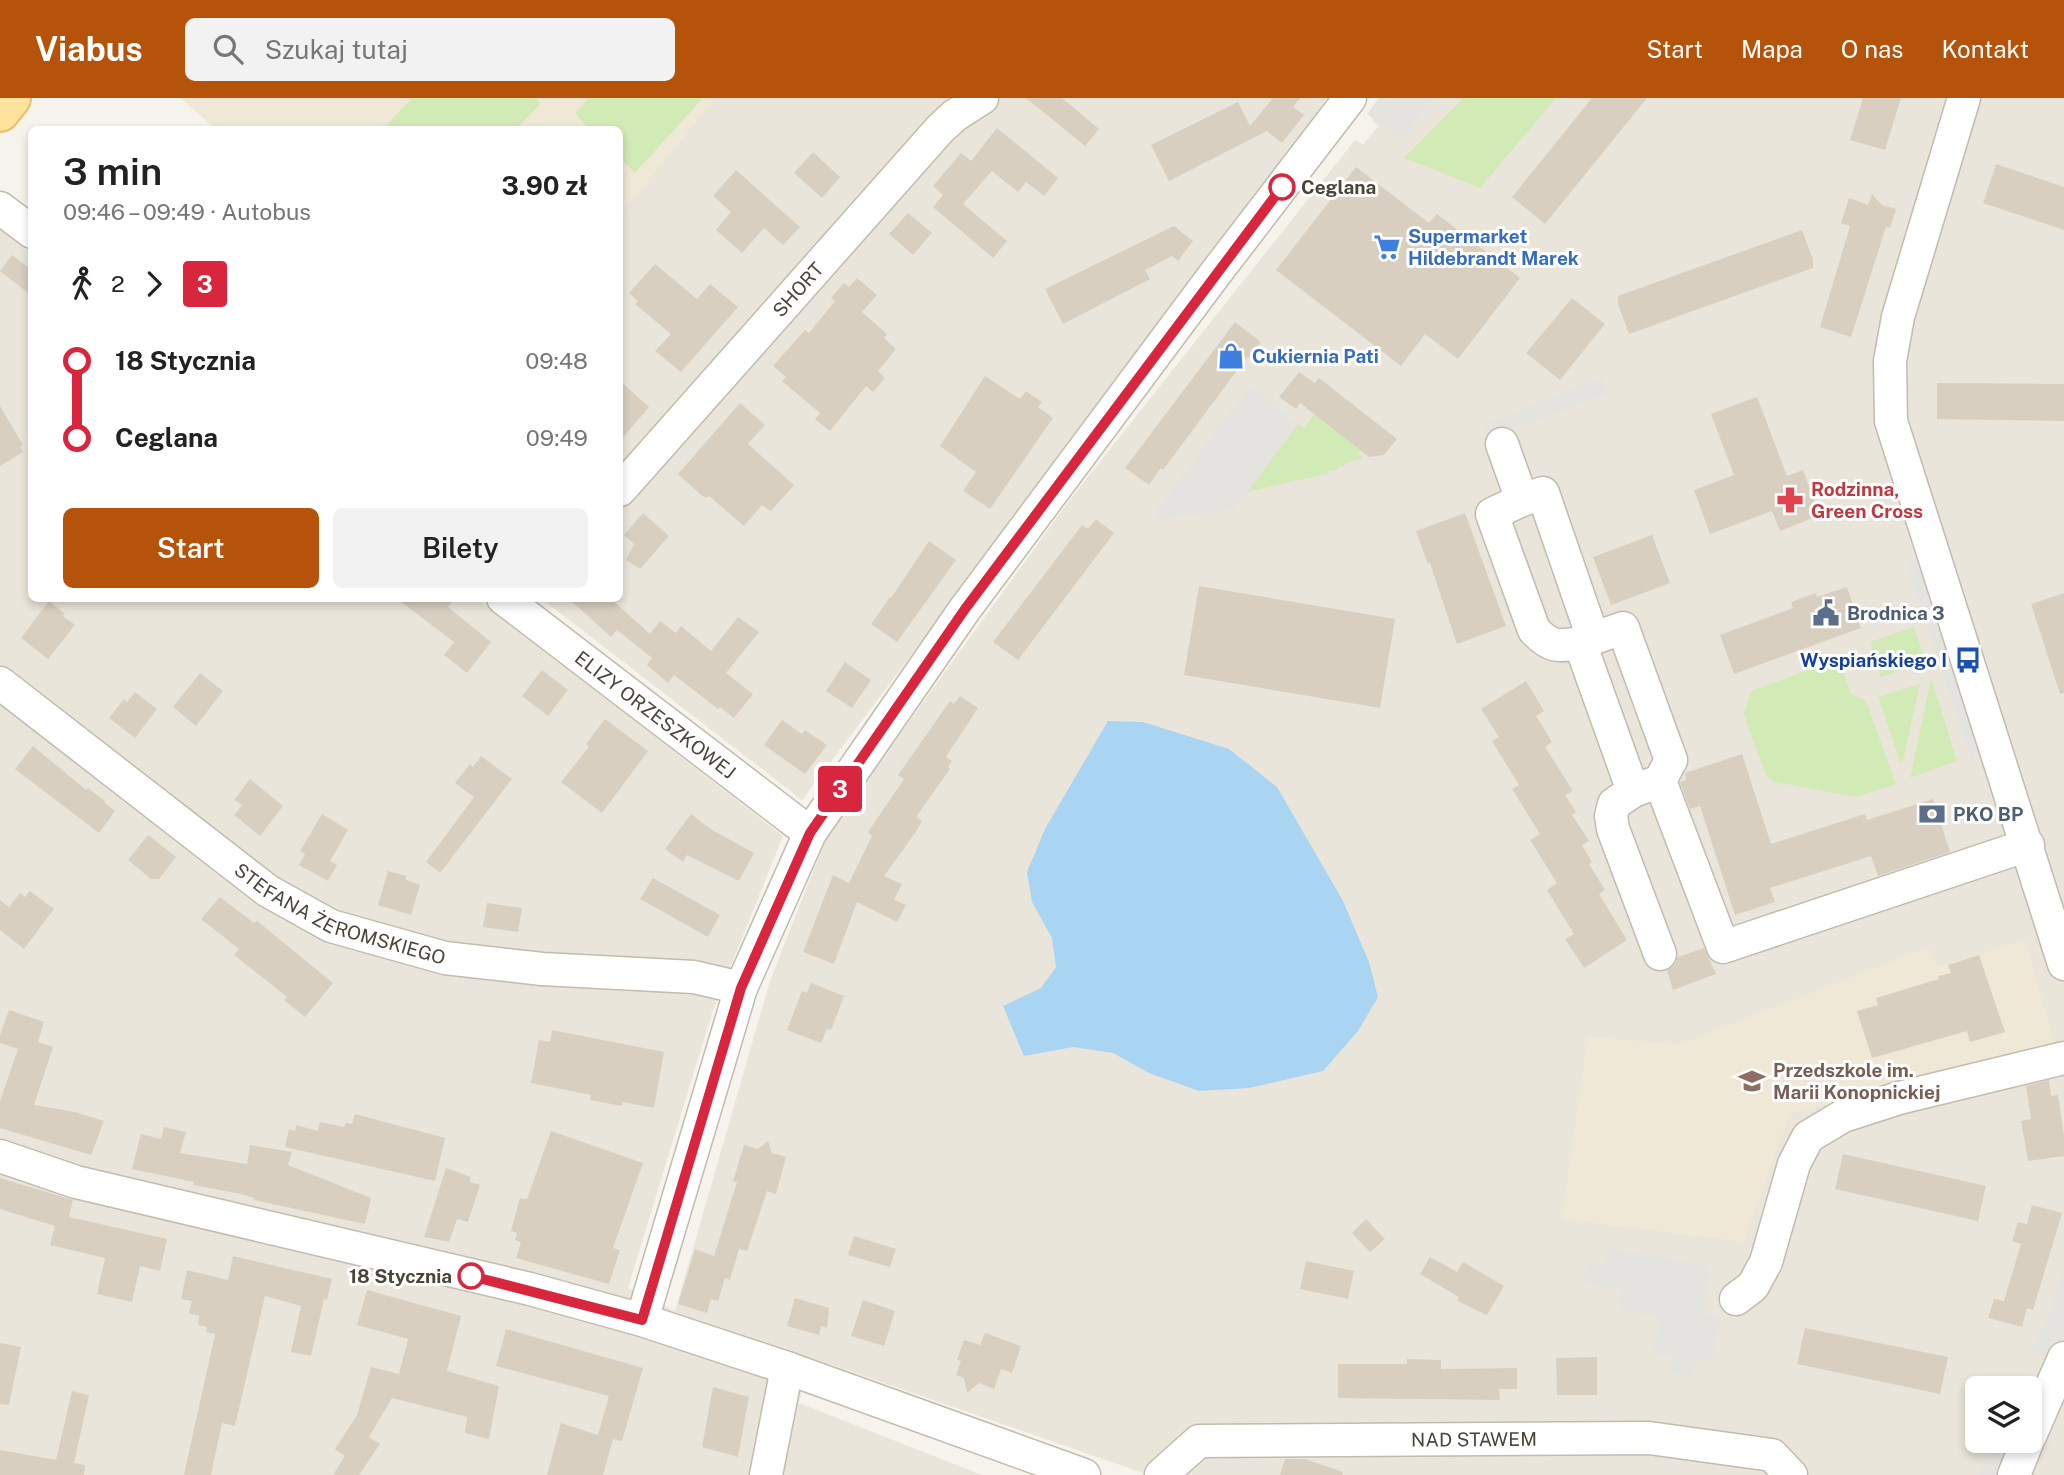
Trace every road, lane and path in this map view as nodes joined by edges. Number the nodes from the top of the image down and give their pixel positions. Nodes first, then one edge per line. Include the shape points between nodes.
1 (11, 98) edge
2 (982, 98) edge
3 (1350, 98) edge
4 (1964, 98) edge
5 (0, 112) edge
6 (0, 208) edge
7 (28, 229) edge
8 (1502, 444) dead end
9 (623, 487) edge
10 (1522, 500) junction
11 (514, 602) edge
12 (1587, 640) junction
13 (0, 683) edge
14 (1646, 786) junction
15 (810, 833) junction
16 (2028, 845) junction
17 (1660, 954) dead end
18 (2064, 964) edge
19 (741, 988) junction
20 (2064, 1058) edge
21 (0, 1156) edge
22 (1736, 1299) dead end
23 (642, 1320) junction
24 (2064, 1358) edge
25 (787, 1368) junction
26 (2042, 1408) edge
27 (2023, 1453) edge
28 (765, 1475) edge
29 (1084, 1475) edge
30 (1161, 1475) edge
31 (1791, 1475) edge
32 (2014, 1475) edge

1 - 5 main road
2 - 9 street, SHORT via 940,129
3 - 15 street via 965,609
4 - 16 street via 1898,317 1890,361 1891,421
6 - 7 street
8 - 10 street
10 - 12 street via 1543,493
10 - 12 street via 1492,514 1534,630 1546,642 1562,646
11 - 15 street, ELIZY ORZESZKOWEJ
12 - 14 street
12 - 14 street via 1623,628 1671,760
13 - 19 street, STEFANA ŻEROMSKIEGO via 268,891 331,926 445,958 541,969 694,977
14 - 16 street via 1723,947
14 - 17 street via 1614,804 1611,816
15 - 19 street
16 - 18 street
19 - 23 street
20 - 22 street via 1899,1098 1843,1116 1808,1137 1794,1164 1766,1262 1753,1286
21 - 23 street via 76,1182 530,1289
23 - 25 street
24 - 26 street
25 - 28 street
25 - 29 street
27 - 32 street
30 - 31 street, NAD STAWEM via 1199,1441 1649,1438 1772,1455

